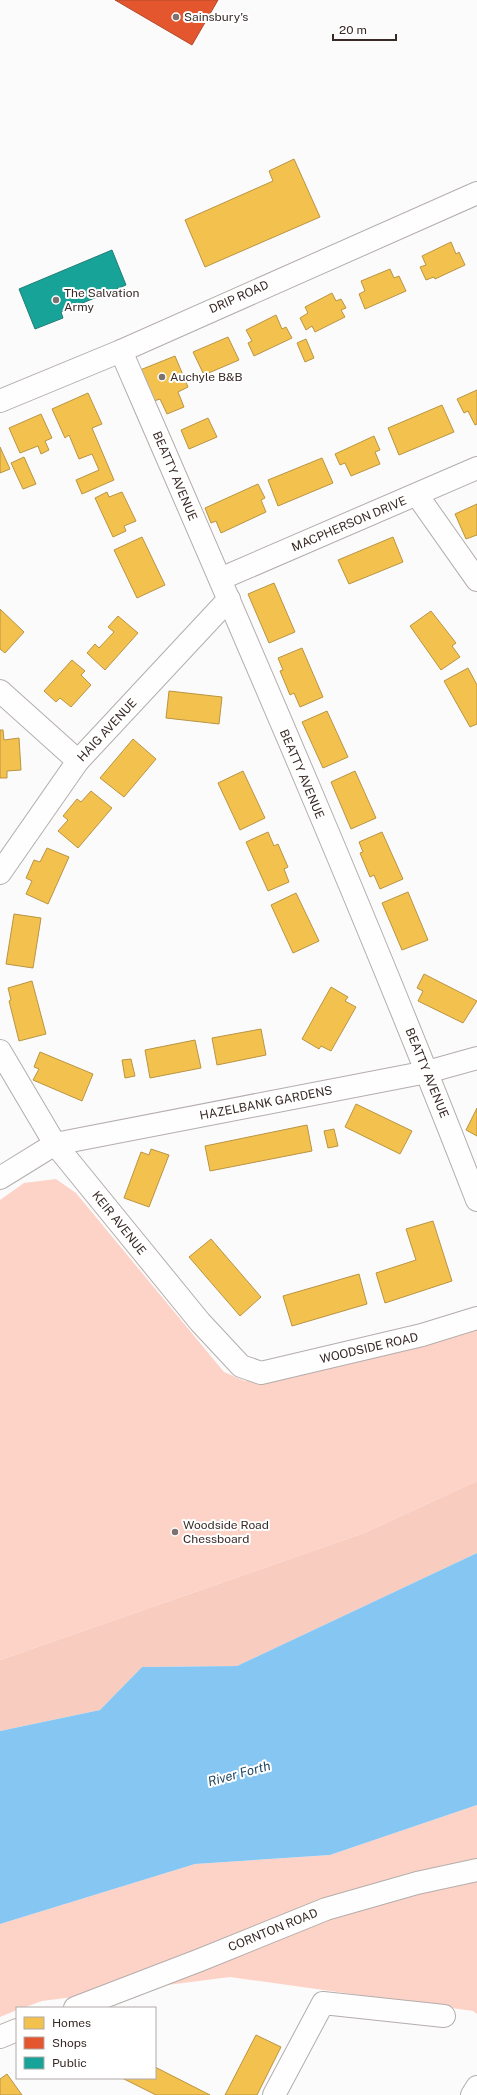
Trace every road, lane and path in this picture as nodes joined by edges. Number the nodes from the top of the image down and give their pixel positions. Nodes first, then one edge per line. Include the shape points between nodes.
1 (477, 193) edge
2 (121, 351) junction
3 (0, 401) edge
4 (477, 468) edge
5 (417, 495) junction
6 (220, 579) junction
7 (477, 580) edge
8 (229, 599) junction
9 (0, 692) edge
10 (78, 761) junction
11 (0, 873) edge
12 (0, 1051) edge
13 (477, 1058) edge
14 (427, 1072) junction
15 (55, 1144) junction
16 (0, 1178) edge
17 (477, 1200) edge
18 (477, 1318) edge
19 (260, 1373) joint
20 (477, 1870) edge
21 (78, 2007) edge
22 (444, 2016) dead end
23 (16, 2030) edge
24 (0, 2037) edge
25 (477, 2087) edge
26 (274, 2095) edge
27 (472, 2095) edge

1 - 2 street, DRIP ROAD
2 - 3 street, DRIP ROAD
2 - 6 street, BEATTY AVENUE
4 - 5 street, MACPHERSON DRIVE
5 - 6 street, MACPHERSON DRIVE
5 - 7 street
6 - 8 street, BEATTY AVENUE
8 - 10 street, HAIG AVENUE
8 - 14 street, BEATTY AVENUE
9 - 10 street
10 - 11 street, HAIG AVENUE
12 - 15 street, KEIR AVENUE
13 - 14 street, HAZELBANK GARDENS
14 - 15 street, HAZELBANK GARDENS
14 - 17 street, BEATTY AVENUE
15 - 16 street
15 - 19 street, KEIR AVENUE via 200,1322 240,1366
18 - 19 street, WOODSIDE ROAD via 422,1335
20 - 21 street, CORNTON ROAD via 417,1882 326,1909
22 - 26 street via 324,2003
23 - 24 street
25 - 27 street

